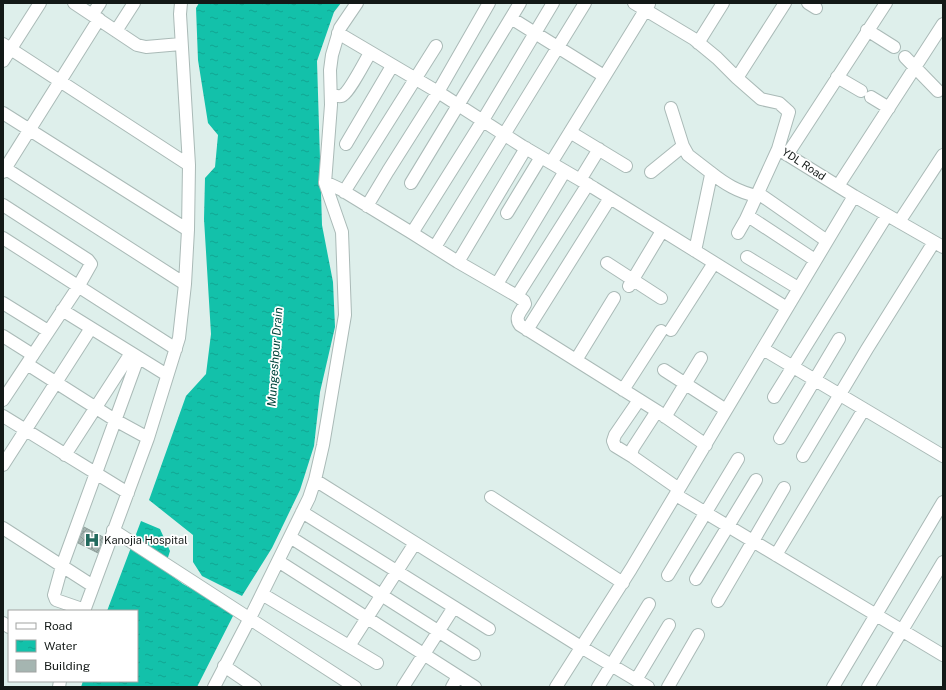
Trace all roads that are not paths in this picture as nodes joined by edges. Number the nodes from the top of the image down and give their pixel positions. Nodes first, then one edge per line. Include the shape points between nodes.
1 (40, 3) edge
2 (74, 3) edge
3 (100, 3) edge
4 (134, 3) edge
5 (181, 3) edge
6 (357, 3) edge
7 (489, 3) edge
8 (520, 3) edge
9 (553, 3) edge
10 (585, 3) edge
11 (634, 3) edge
12 (723, 3) edge
13 (785, 3) edge
14 (886, 3) edge
15 (647, 6) edge
16 (96, 17) junction
17 (511, 18) junction
18 (943, 24) edge
19 (868, 30) junction
20 (116, 31) junction
21 (536, 32) junction
22 (338, 34) junction
23 (698, 43) junction
24 (181, 44) junction
25 (436, 46) dead end
26 (558, 46) junction
27 (7, 47) edge
28 (894, 47) dead end
29 (370, 52) junction
30 (905, 57) dead end
31 (3, 61) edge
32 (392, 66) junction
33 (915, 67) junction
34 (604, 76) junction
35 (837, 77) junction
36 (737, 78) junction
37 (415, 79) junction
38 (61, 82) junction
39 (938, 91) dead end
40 (438, 92) junction
41 (331, 94) junction
42 (459, 105) junction
43 (671, 108) dead end
44 (888, 108) junction
45 (3, 113) edge
46 (483, 120) junction
47 (30, 130) junction
48 (570, 132) junction
49 (503, 134) junction
50 (346, 144) dead end
51 (683, 146) junction
52 (526, 148) junction
53 (599, 149) junction
54 (782, 152) junction
55 (943, 155) edge
56 (546, 160) junction
57 (189, 165) junction
58 (626, 166) dead end
59 (4, 169) edge
60 (564, 171) junction
61 (652, 172) dead end
62 (710, 172) junction
63 (325, 182) junction
64 (584, 182) junction
65 (411, 183) dead end
66 (838, 186) junction
67 (344, 192) junction
68 (758, 195) junction
69 (854, 196) junction
70 (610, 198) junction
71 (3, 205) edge
72 (367, 206) junction
73 (507, 213) dead end
74 (887, 215) junction
75 (748, 216) junction
76 (899, 222) junction
77 (188, 230) junction
78 (662, 231) junction
79 (412, 233) junction
80 (738, 233) dead end
81 (3, 238) edge
82 (827, 241) junction
83 (938, 245) edge
84 (435, 247) junction
85 (695, 251) junction
86 (747, 257) dead end
87 (815, 260) junction
88 (458, 262) junction
89 (607, 263) dead end
90 (714, 263) junction
91 (631, 283) junction
92 (185, 284) junction
93 (496, 284) junction
94 (78, 286) junction
95 (798, 288) junction
96 (517, 296) junction
97 (614, 298) dead end
98 (661, 298) dead end
99 (3, 303) edge
100 (787, 308) junction
101 (62, 310) junction
102 (91, 328) junction
103 (527, 330) junction
104 (48, 331) junction
105 (3, 336) edge
106 (839, 339) dead end
107 (176, 349) junction
108 (763, 349) junction
109 (135, 355) junction
110 (701, 358) dead end
111 (30, 359) junction
112 (576, 360) junction
113 (792, 366) junction
114 (664, 370) dead end
115 (167, 376) junction
116 (815, 380) junction
117 (56, 383) junction
118 (686, 384) junction
119 (623, 390) junction
120 (5, 392) edge
121 (840, 395) junction
122 (774, 397) dead end
123 (639, 400) junction
124 (96, 408) junction
125 (864, 409) junction
126 (726, 410) junction
127 (661, 414) junction
128 (3, 416) edge
129 (115, 420) junction
130 (26, 431) junction
131 (148, 438) junction
132 (780, 438) dead end
133 (706, 445) junction
134 (65, 455) junction
135 (803, 456) dead end
136 (943, 456) edge
137 (633, 457) junction
138 (738, 459) dead end
139 (3, 465) edge
140 (95, 474) junction
141 (315, 480) junction
142 (756, 480) dead end
143 (784, 488) dead end
144 (678, 492) junction
145 (128, 493) junction
146 (491, 497) dead end
147 (943, 502) edge
148 (302, 512) junction
149 (705, 512) junction
150 (728, 526) junction
151 (3, 528) edge
152 (113, 530) junction
153 (290, 537) junction
154 (753, 541) junction
155 (415, 543) junction
156 (776, 555) junction
157 (278, 562) junction
158 (943, 562) edge
159 (62, 566) junction
160 (397, 571) junction
161 (668, 575) dead end
162 (696, 578) dead end
163 (623, 583) junction
164 (93, 586) junction
165 (262, 594) junction
166 (382, 594) junction
167 (718, 601) dead end
168 (649, 604) dead end
169 (454, 607) junction
170 (84, 610) edge
171 (876, 614) junction
172 (246, 616) junction
173 (367, 618) junction
174 (669, 625) dead end
175 (489, 629) dead end
176 (902, 630) junction
177 (439, 631) junction
178 (698, 635) dead end
179 (349, 646) junction
180 (581, 647) junction
181 (474, 654) dead end
182 (424, 655) junction
183 (943, 655) edge
184 (377, 663) dead end
185 (612, 665) junction
186 (224, 666) junction
187 (458, 676) junction
188 (636, 680) junction
189 (214, 687) edge
190 (255, 687) edge
191 (355, 687) edge
192 (403, 687) edge
193 (452, 687) edge
194 (475, 687) edge
195 (556, 687) edge
196 (598, 687) edge
197 (648, 687) edge
198 (668, 687) edge
199 (833, 687) edge
200 (868, 687) edge

1 - 27 street
2 - 16 street
3 - 16 street
4 - 20 street
5 - 24 street
6 - 22 street
7 - 40 street
8 - 17 street
9 - 21 street
10 - 26 street
11 - 15 street, YDL Road
12 - 23 street
13 - 36 street
14 - 19 street
15 - 23 street, YDL Road
15 - 34 street
16 - 20 street
16 - 38 street
17 - 21 street
17 - 42 street
18 - 33 street
19 - 28 street
19 - 35 street
20 - 24 street via 142,46
21 - 26 street
21 - 46 street
22 - 29 street
22 - 41 street via 332,55
23 - 36 street, YDL Road
24 - 57 street
25 - 37 street
26 - 34 street
26 - 49 street
27 - 31 street
27 - 38 street
29 - 32 street
29 - 41 street via 343,95
30 - 33 street
32 - 37 street
32 - 50 street
33 - 39 street
33 - 44 street
34 - 48 street
35 - 44 street
35 - 54 street
36 - 54 street, YDL Road via 761,99 779,103 789,112
37 - 40 street
37 - 67 street
38 - 47 street
38 - 57 street
40 - 42 street
40 - 72 street
41 - 63 street
42 - 46 street
42 - 65 street
43 - 51 street
44 - 66 street
45 - 47 street
46 - 49 street
46 - 79 street
47 - 59 street
47 - 77 street
48 - 53 street
48 - 56 street
49 - 52 street
49 - 84 street
51 - 61 street
51 - 62 street via 688,155
52 - 56 street
52 - 88 street
53 - 58 street
53 - 64 street
54 - 66 street, YDL Road
54 - 68 street
55 - 76 street
56 - 60 street
56 - 73 street
57 - 77 street
59 - 92 street
60 - 64 street
60 - 93 street
62 - 68 street via 728,186 746,194
62 - 85 street
63 - 67 street
63 - 141 street via 342,232 345,315
64 - 70 street
64 - 96 street
66 - 69 street, YDL Road
67 - 72 street
68 - 75 street
68 - 82 street
69 - 74 street, YDL Road
69 - 82 street
70 - 78 street
70 - 103 street
71 - 94 street via 90,262
72 - 79 street
74 - 76 street, YDL Road
74 - 113 street
75 - 80 street
75 - 87 street
76 - 83 street, YDL Road
77 - 92 street
78 - 85 street
78 - 91 street
79 - 84 street
81 - 94 street
82 - 87 street
83 - 121 street via 867,349
84 - 88 street
85 - 90 street
86 - 95 street
87 - 95 street
88 - 93 street
89 - 91 street
90 - 100 street
90 - 119 street
91 - 98 street
92 - 107 street
93 - 96 street
94 - 101 street
94 - 107 street
95 - 100 street
96 - 103 street via 525,304 517,321
97 - 112 street
99 - 104 street
100 - 108 street
101 - 102 street
101 - 104 street
102 - 109 street
102 - 117 street
103 - 112 street
104 - 111 street
105 - 111 street
106 - 116 street
107 - 115 street
108 - 113 street
108 - 126 street
109 - 115 street
109 - 124 street
109 - 129 street
110 - 118 street
111 - 117 street
111 - 120 street
112 - 119 street
113 - 116 street
113 - 122 street
114 - 118 street
115 - 131 street
116 - 121 street
116 - 132 street
117 - 124 street
117 - 130 street
118 - 126 street
118 - 127 street
119 - 123 street
121 - 125 street
121 - 135 street
123 - 127 street
123 - 137 street via 613,441 615,446
124 - 129 street
124 - 134 street
125 - 136 street
125 - 156 street
126 - 133 street
127 - 133 street
127 - 137 street via 633,448
128 - 130 street
129 - 131 street
129 - 140 street
130 - 134 street
130 - 139 street
131 - 145 street
133 - 144 street
134 - 140 street
137 - 144 street
138 - 149 street
140 - 145 street
140 - 159 street
141 - 148 street
141 - 155 street
142 - 150 street
143 - 154 street
144 - 149 street
144 - 163 street
145 - 152 street
146 - 163 street
147 - 171 street
148 - 153 street
148 - 160 street
149 - 150 street
149 - 161 street
150 - 154 street
150 - 162 street
151 - 159 street
152 - 164 street
152 - 172 street
153 - 157 street
153 - 166 street
154 - 156 street
154 - 167 street
155 - 160 street
155 - 180 street
156 - 171 street
157 - 165 street
157 - 173 street
158 - 176 street
159 - 164 street
159 - 170 street via 54,598
160 - 166 street
160 - 169 street
163 - 180 street
164 - 170 street
165 - 172 street
165 - 179 street
166 - 173 street
166 - 177 street
168 - 185 street
169 - 175 street
169 - 177 street
171 - 176 street
171 - 199 street
172 - 186 street
172 - 191 street
173 - 179 street
173 - 182 street
174 - 188 street
176 - 183 street
176 - 200 street
177 - 181 street
177 - 182 street
178 - 198 street
179 - 184 street
180 - 185 street
180 - 195 street
182 - 187 street
182 - 192 street
185 - 188 street
185 - 196 street
186 - 189 street
186 - 190 street
187 - 193 street
187 - 194 street
188 - 197 street

